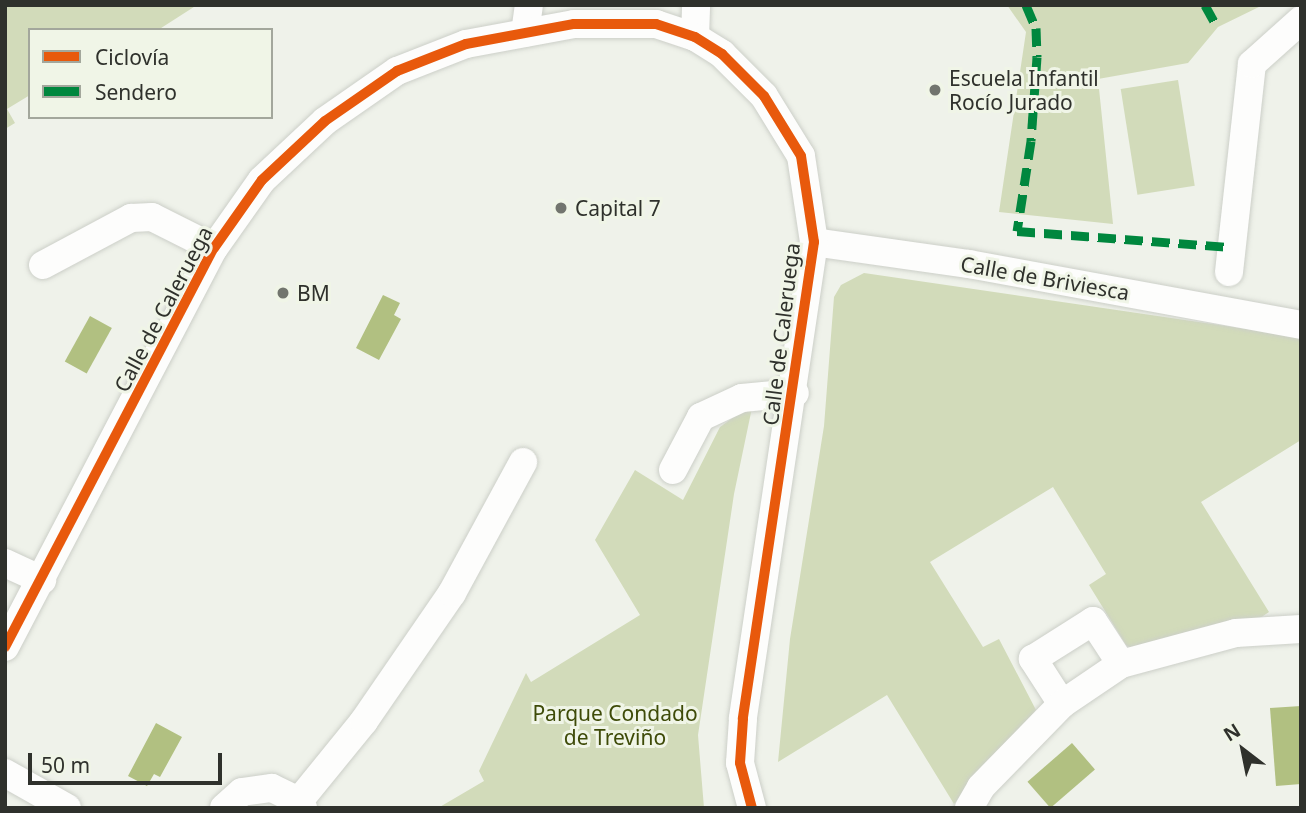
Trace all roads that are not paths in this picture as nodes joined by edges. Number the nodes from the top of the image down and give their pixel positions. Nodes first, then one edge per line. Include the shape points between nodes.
1 (529, 5) edge
2 (696, 5) edge
3 (1301, 20) edge
4 (524, 33) junction
5 (695, 37) junction
6 (814, 242) junction
7 (214, 248) junction
8 (43, 265) dead end
9 (1229, 272) dead end
10 (1292, 318) edge
11 (795, 393) junction
12 (523, 462) dead end
13 (673, 470) dead end
14 (5, 563) edge
15 (42, 580) junction
16 (1301, 629) edge
17 (5, 647) edge
18 (1121, 664) junction
19 (1062, 704) junction
20 (5, 773) edge
21 (301, 804) edge
22 (67, 808) edge
23 (224, 808) edge
24 (752, 808) edge
25 (969, 808) edge

1 - 4 street
2 - 5 street
3 - 9 street via 1252,64
4 - 5 street, Calle de Caleruega via 574,24 656,24
4 - 7 street, Calle de Caleruega via 466,44 397,72 325,121 262,180
5 - 6 street, Calle de Caleruega via 722,54 764,96 801,156
6 - 10 street, Calle de Briviesca
6 - 11 street, Calle de Caleruega
7 - 8 street, Calle de Caleruega via 152,217 131,218
7 - 15 street, Calle de Caleruega
11 - 13 street, Calle de Caleruega via 742,398 701,417
11 - 24 street, Calle de Caleruega via 743,719 740,763
12 - 21 street via 452,593
14 - 15 street
15 - 17 street, Calle de Caleruega
16 - 18 street via 1236,633 1213,643
18 - 19 street
18 - 19 street via 1093,621 1033,659
19 - 25 street via 981,787
20 - 22 street
21 - 23 street via 272,788 242,792

